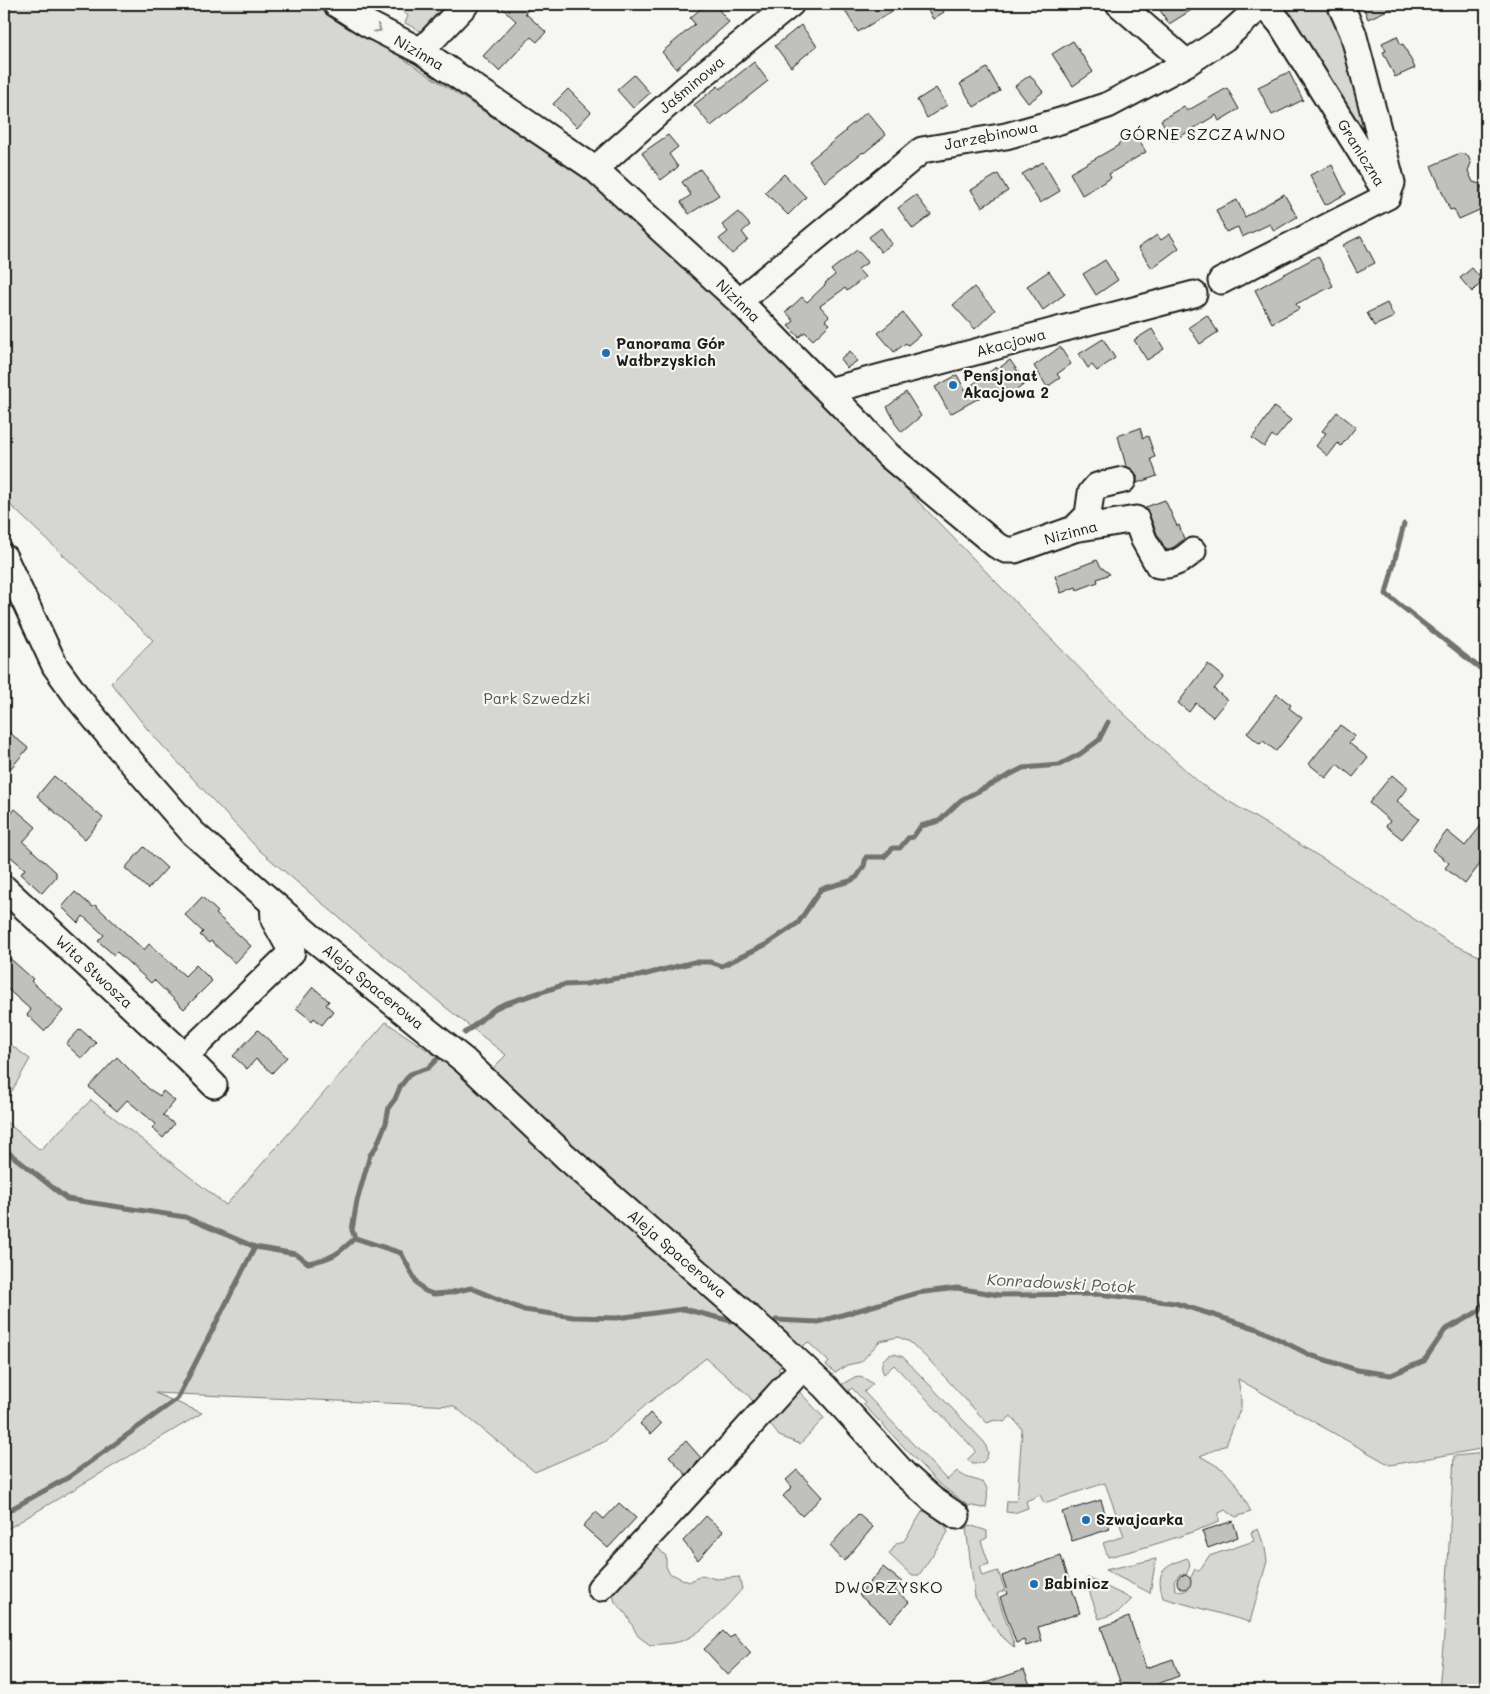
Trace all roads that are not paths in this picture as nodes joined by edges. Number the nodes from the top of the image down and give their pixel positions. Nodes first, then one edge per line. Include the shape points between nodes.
1 (336, 4) edge
2 (466, 4) edge
3 (792, 4) edge
4 (1119, 4) edge
5 (1264, 4) edge
6 (1340, 4) edge
7 (422, 51) junction
8 (1187, 63) junction
9 (595, 169) junction
10 (1388, 196) junction
11 (1221, 281) dead end
12 (1194, 294) dead end
13 (739, 301) junction
14 (828, 392) junction
15 (1123, 480) dead end
16 (1074, 529) junction
17 (1193, 551) dead end
18 (4, 557) edge
19 (4, 888) edge
20 (273, 903) junction
21 (319, 943) junction
22 (292, 952) junction
23 (185, 1056) junction
24 (214, 1086) dead end
25 (803, 1367) junction
26 (957, 1516) dead end
27 (600, 1588) dead end

1 -> 7 street, Nizinna
2 - 7 street
3 - 9 street, Jaśminowa via 684,90
4 - 8 street
5 - 8 street, Jarzębinowa via 1224,38
5 - 10 street, Graniczna via 1282,24
6 - 10 street via 1353,33 1392,182
7 - 9 street, Nizinna
8 - 13 street, Jarzębinowa via 1108,104 1060,121 1006,136 922,150
9 - 13 street, Nizinna
10 - 11 street, Graniczna
12 - 14 street, Akacjowa
13 - 14 street, Nizinna
14 - 16 street, Nizinna via 888,455 996,545 1015,550
15 - 16 street via 1097,486 1090,493 1088,515
16 - 17 street, Nizinna via 1136,519 1158,565 1176,562
18 - 20 street, Aleja Spacerowa via 55,666 78,698 193,833
19 - 23 street, Wita Stwosza
20 - 21 street, Aleja Spacerowa
20 - 22 street via 274,920
21 - 22 street
21 - 25 street, Aleja Spacerowa via 465,1061 565,1156
22 - 23 street
23 - 24 street, Wita Stwosza
25 - 26 street, Aleja Spacerowa via 904,1474
25 - 27 street

